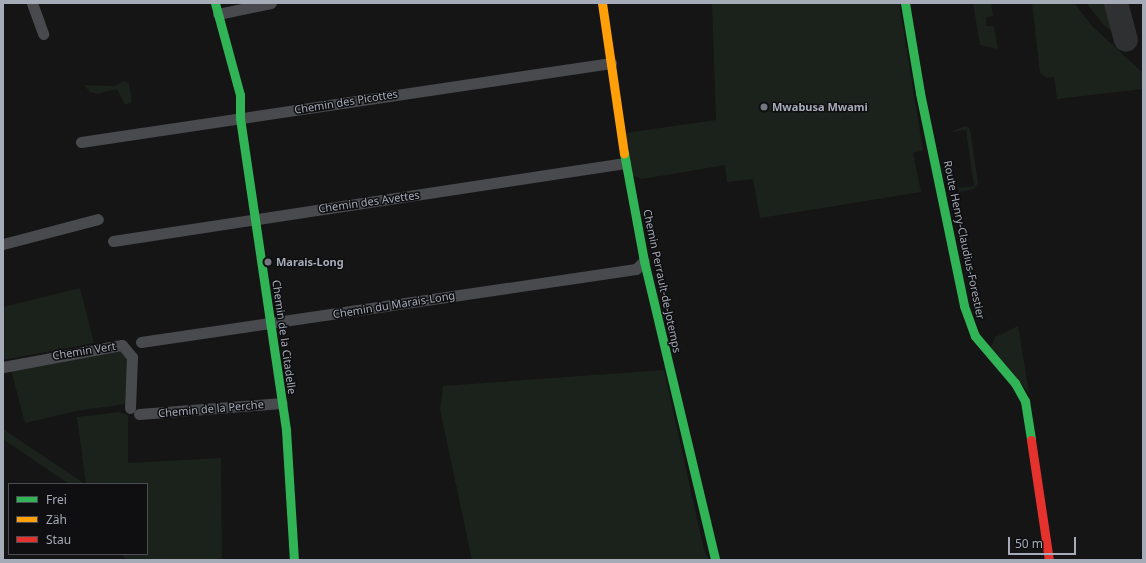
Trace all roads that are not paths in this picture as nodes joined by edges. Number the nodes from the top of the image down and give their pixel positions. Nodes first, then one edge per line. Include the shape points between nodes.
1 (32, 3) edge
2 (271, 3) edge
3 (602, 3) edge
4 (905, 3) edge
5 (216, 8) edge
6 (43, 34) dead end
7 (611, 63) junction
8 (240, 118) junction
9 (81, 142) dead end
10 (625, 163) junction
11 (98, 219) dead end
12 (255, 219) junction
13 (113, 241) dead end
14 (3, 244) edge
15 (644, 261) junction
16 (270, 324) junction
17 (141, 342) dead end
18 (3, 367) edge
19 (282, 403) junction
20 (135, 411) joint
21 (294, 560) edge
22 (715, 560) edge
23 (1050, 560) edge

1 - 6 street
2 - 5 street
3 - 7 street, Chemin Perrault-de-Jotemps
4 - 23 street, Route Henry-Claudius-Forestier via 964,306 971,328 983,348 1015,383 1025,401
5 - 8 street, Chemin de la Citadelle via 240,95
7 - 8 street, Chemin des Picottes
7 - 10 street, Chemin Perrault-de-Jotemps
8 - 9 street, Chemin des Picottes
8 - 12 street, Chemin de la Citadelle
10 - 12 street, Chemin des Avettes
10 - 15 street, Chemin Perrault-de-Jotemps
11 - 14 street
12 - 13 street, Chemin des Avettes
12 - 16 street, Chemin de la Citadelle
15 - 16 street, Chemin du Marais-Long via 636,269 429,298
15 - 22 street, Chemin Perrault-de-Jotemps
16 - 17 street, Chemin du Marais-Long
16 - 19 street, Chemin de la Citadelle
18 - 20 street, Chemin Vert via 122,345 132,357
19 - 20 street, Chemin de la Perche
19 - 21 street, Chemin de la Citadelle via 292,494

